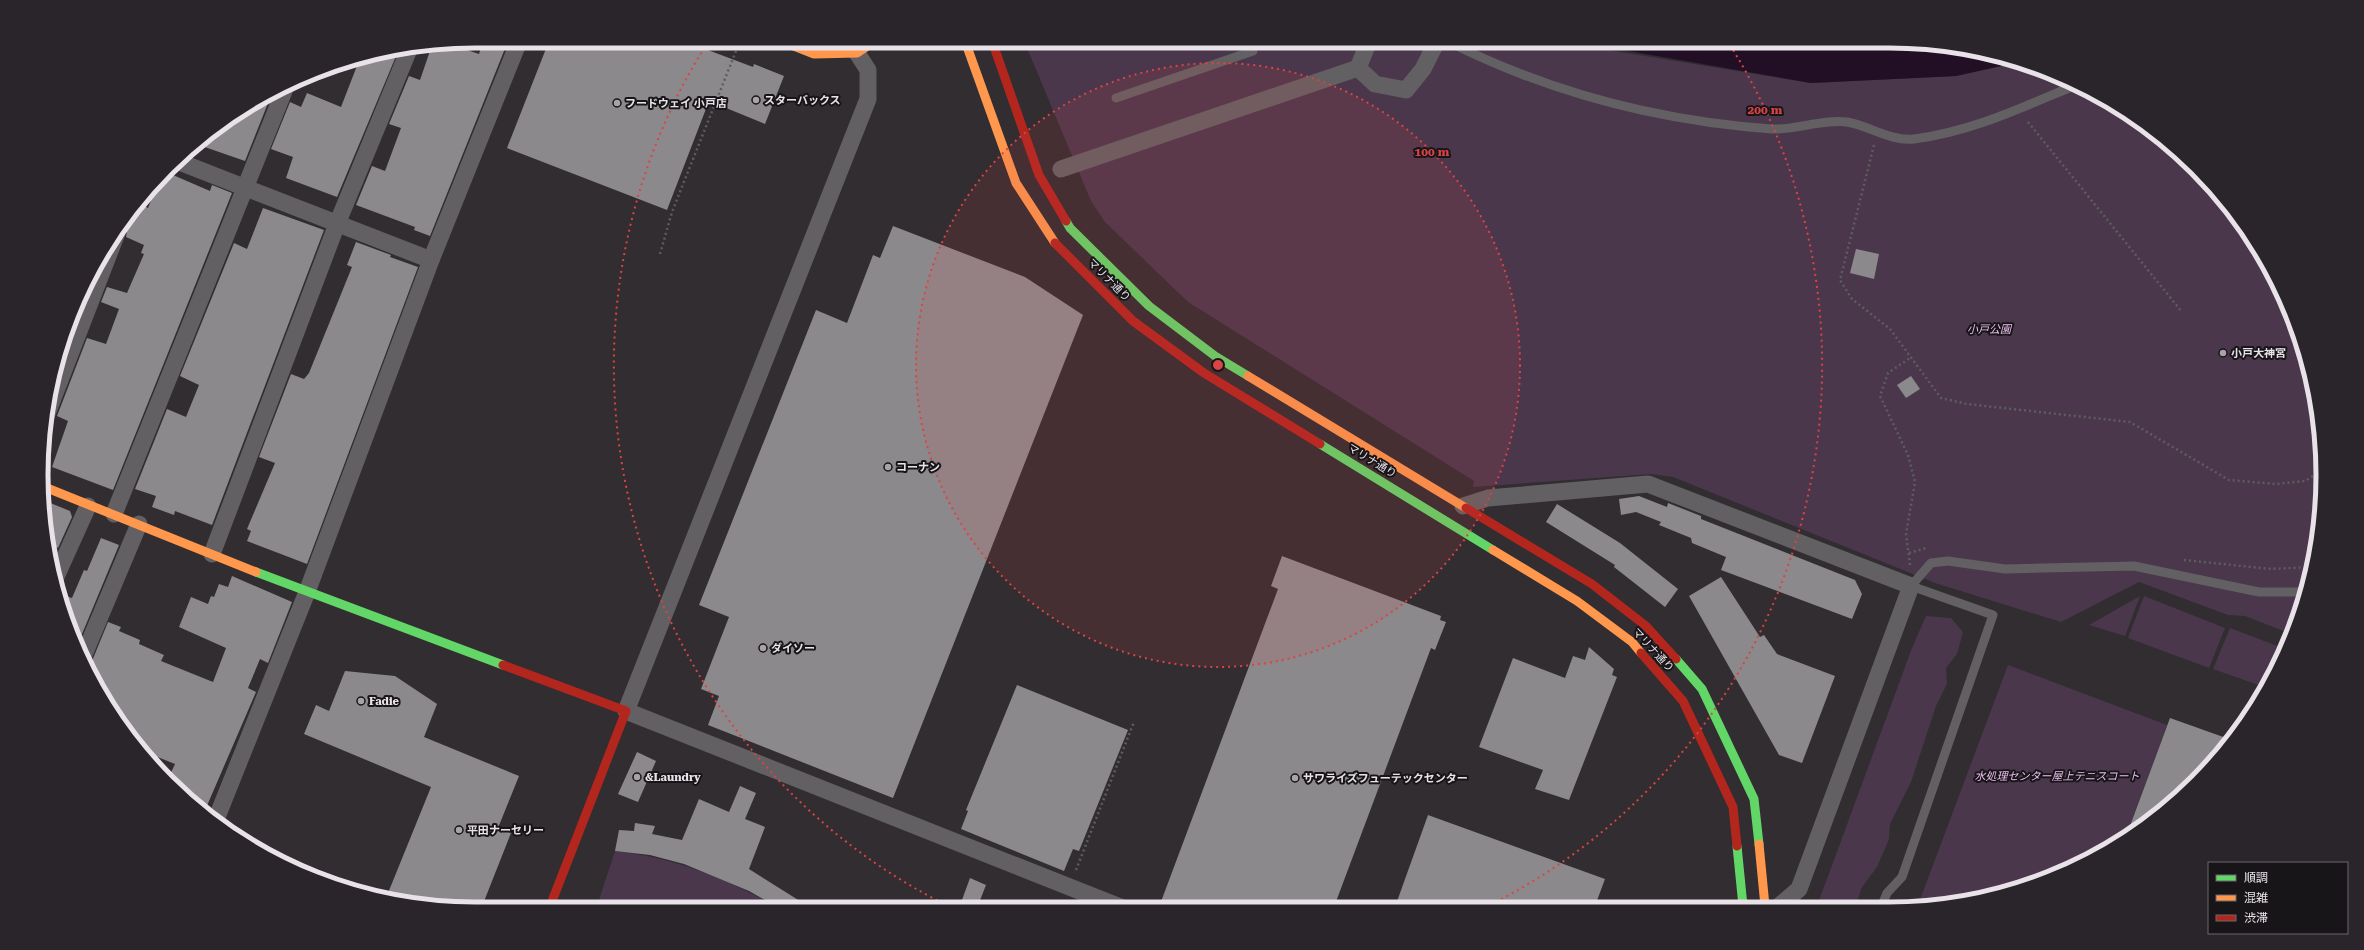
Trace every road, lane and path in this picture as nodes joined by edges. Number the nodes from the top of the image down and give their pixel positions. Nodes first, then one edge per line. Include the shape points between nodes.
1 (516, 48) edge
2 (737, 48) edge
3 (798, 48) edge
4 (864, 48) edge
5 (968, 48) edge
6 (994, 48) edge
7 (1367, 48) edge
8 (1434, 48) edge
9 (1461, 48) edge
10 (1253, 51) dead end
11 (857, 53) junction
12 (407, 54) edge
13 (1358, 68) junction
14 (2070, 88) edge
15 (283, 94) edge
16 (1116, 98) dead end
17 (2017, 109) junction
18 (1878, 133) junction
19 (184, 163) edge
20 (1062, 169) dead end
21 (247, 187) junction
22 (338, 224) junction
23 (660, 254) dead end
24 (107, 258) edge
25 (431, 260) junction
26 (2182, 312) dead end
27 (1910, 358) junction
28 (57, 388) edge
29 (2316, 475) edge
30 (48, 489) edge
31 (88, 506) junction
32 (1462, 506) junction
33 (114, 514) junction
34 (139, 524) junction
35 (212, 554) junction
36 (59, 570) edge
37 (1911, 586) junction
38 (307, 592) junction
39 (2299, 592) edge
40 (86, 649) edge
41 (626, 711) junction
42 (1134, 722) dead end
43 (218, 816) edge
44 (1069, 887) junction
45 (552, 902) edge
46 (1107, 902) edge
47 (1743, 902) edge
48 (1765, 902) edge
49 (1784, 902) edge
50 (1883, 902) edge

1 - 25 street
2 - 23 path via 672,212
3 - 11 street via 814,54
4 - 11 street
5 - 47 street, マリナ通り via 1016,183 1054,242 1133,322 1204,373 1577,601 1632,642 1683,701 1733,807
6 - 32 street, マリナ通り via 1039,175 1070,228 1149,306 1215,356
7 - 13 street
8 - 13 street via 1423,69 1406,90 1375,84
9 - 18 lane via 1485,60 1573,93 1661,115 1721,125 1775,129 1848,122
10 - 16 lane
11 - 41 street via 868,70 868,99
12 - 22 street
13 - 20 street
14 - 17 lane
15 - 21 street
17 - 18 lane via 1972,127 1912,139
17 - 26 path
18 - 27 path via 1840,280 1852,299 1890,329
19 - 21 street
21 - 22 street
21 - 33 street
22 - 25 street
22 - 35 street
24 - 28 street
25 - 38 street
27 - 29 path via 1941,398 1967,404 2130,422 2229,480 2276,484 2305,481
27 - 37 path via 1888,373 1880,396 1908,455 1915,482 1906,534
30 - 31 street
31 - 33 street
31 - 36 street
32 - 37 street via 1488,498 1648,484
32 - 48 street, マリナ通り via 1598,589 1646,626 1702,689 1754,799
33 - 34 street
34 - 35 street
34 - 40 street
35 - 38 street
37 - 39 lane via 1931,563 1948,561 2005,569 2134,566 2259,592
37 - 49 street via 1799,889
37 - 50 lane via 1993,615 1902,877 1886,893
38 - 41 street
38 - 43 street
41 - 44 street
41 - 45 street
42 - 44 path
44 - 46 street

